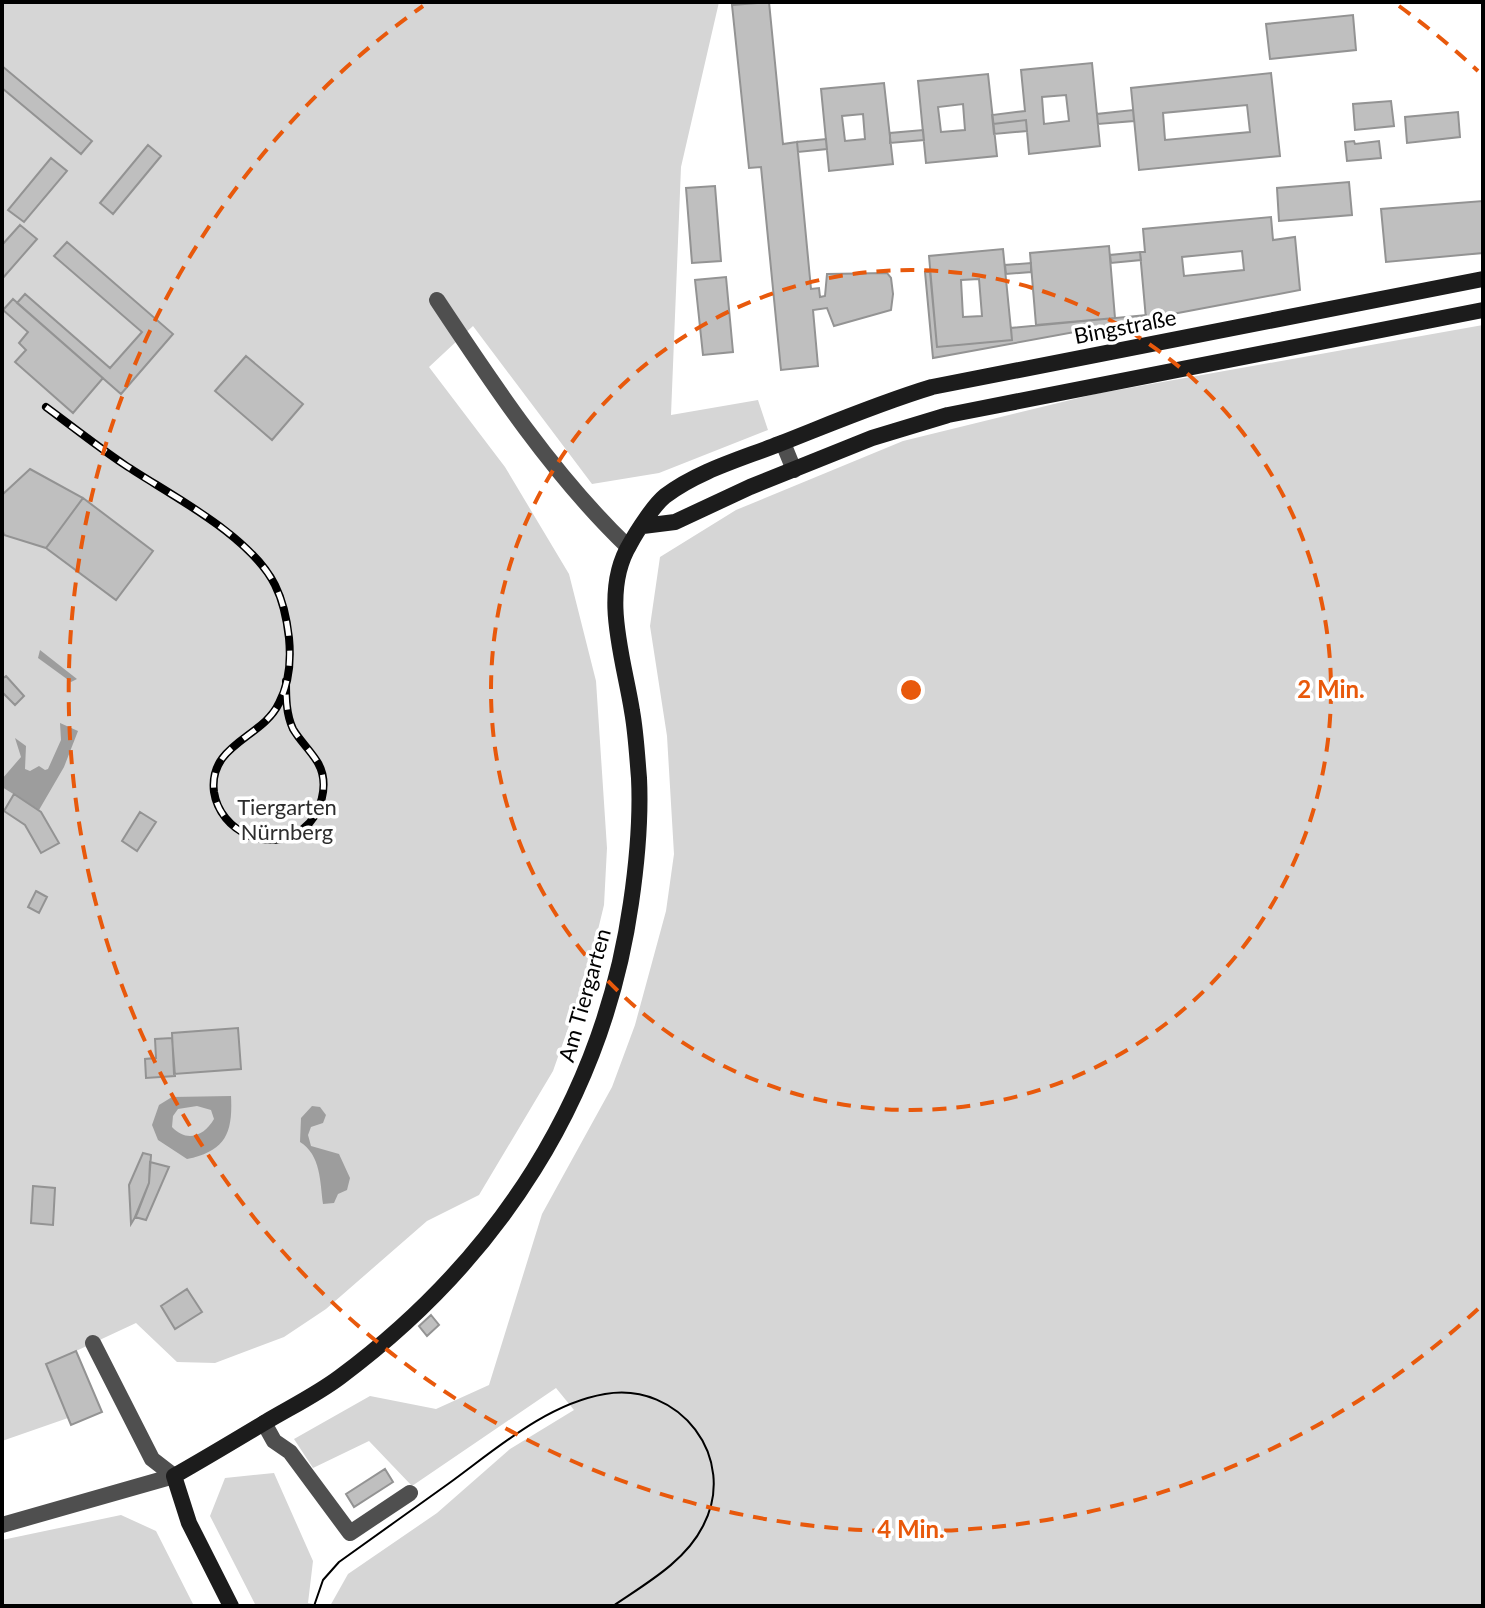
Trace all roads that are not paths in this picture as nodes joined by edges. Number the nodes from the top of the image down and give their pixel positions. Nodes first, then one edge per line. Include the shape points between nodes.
1 (1483, 279) edge
2 (437, 300) dead end
3 (1483, 310) edge
4 (783, 443) junction
5 (794, 470) junction
6 (643, 526) junction
7 (628, 547) junction
8 (93, 1343) dead end
9 (264, 1423) junction
10 (174, 1476) junction
11 (410, 1493) dead end
12 (2, 1525) edge
13 (231, 1606) edge

1 - 4 street, Bingstraße via 932,387
2 - 7 street via 496,388 594,515
3 - 5 street via 948,415
4 - 5 street
4 - 6 street, Bingstraße via 688,481 660,499
5 - 6 street via 675,522
6 - 7 street, Bingstraße
7 - 9 street, Am Tiergarten via 616,602 636,741 638,850 622,955 589,1063 535,1170 468,1261 344,1374
8 - 10 street via 152,1459
9 - 10 street, Am Tiergarten
9 - 11 street via 350,1533
10 - 12 street
10 - 13 street via 189,1523

